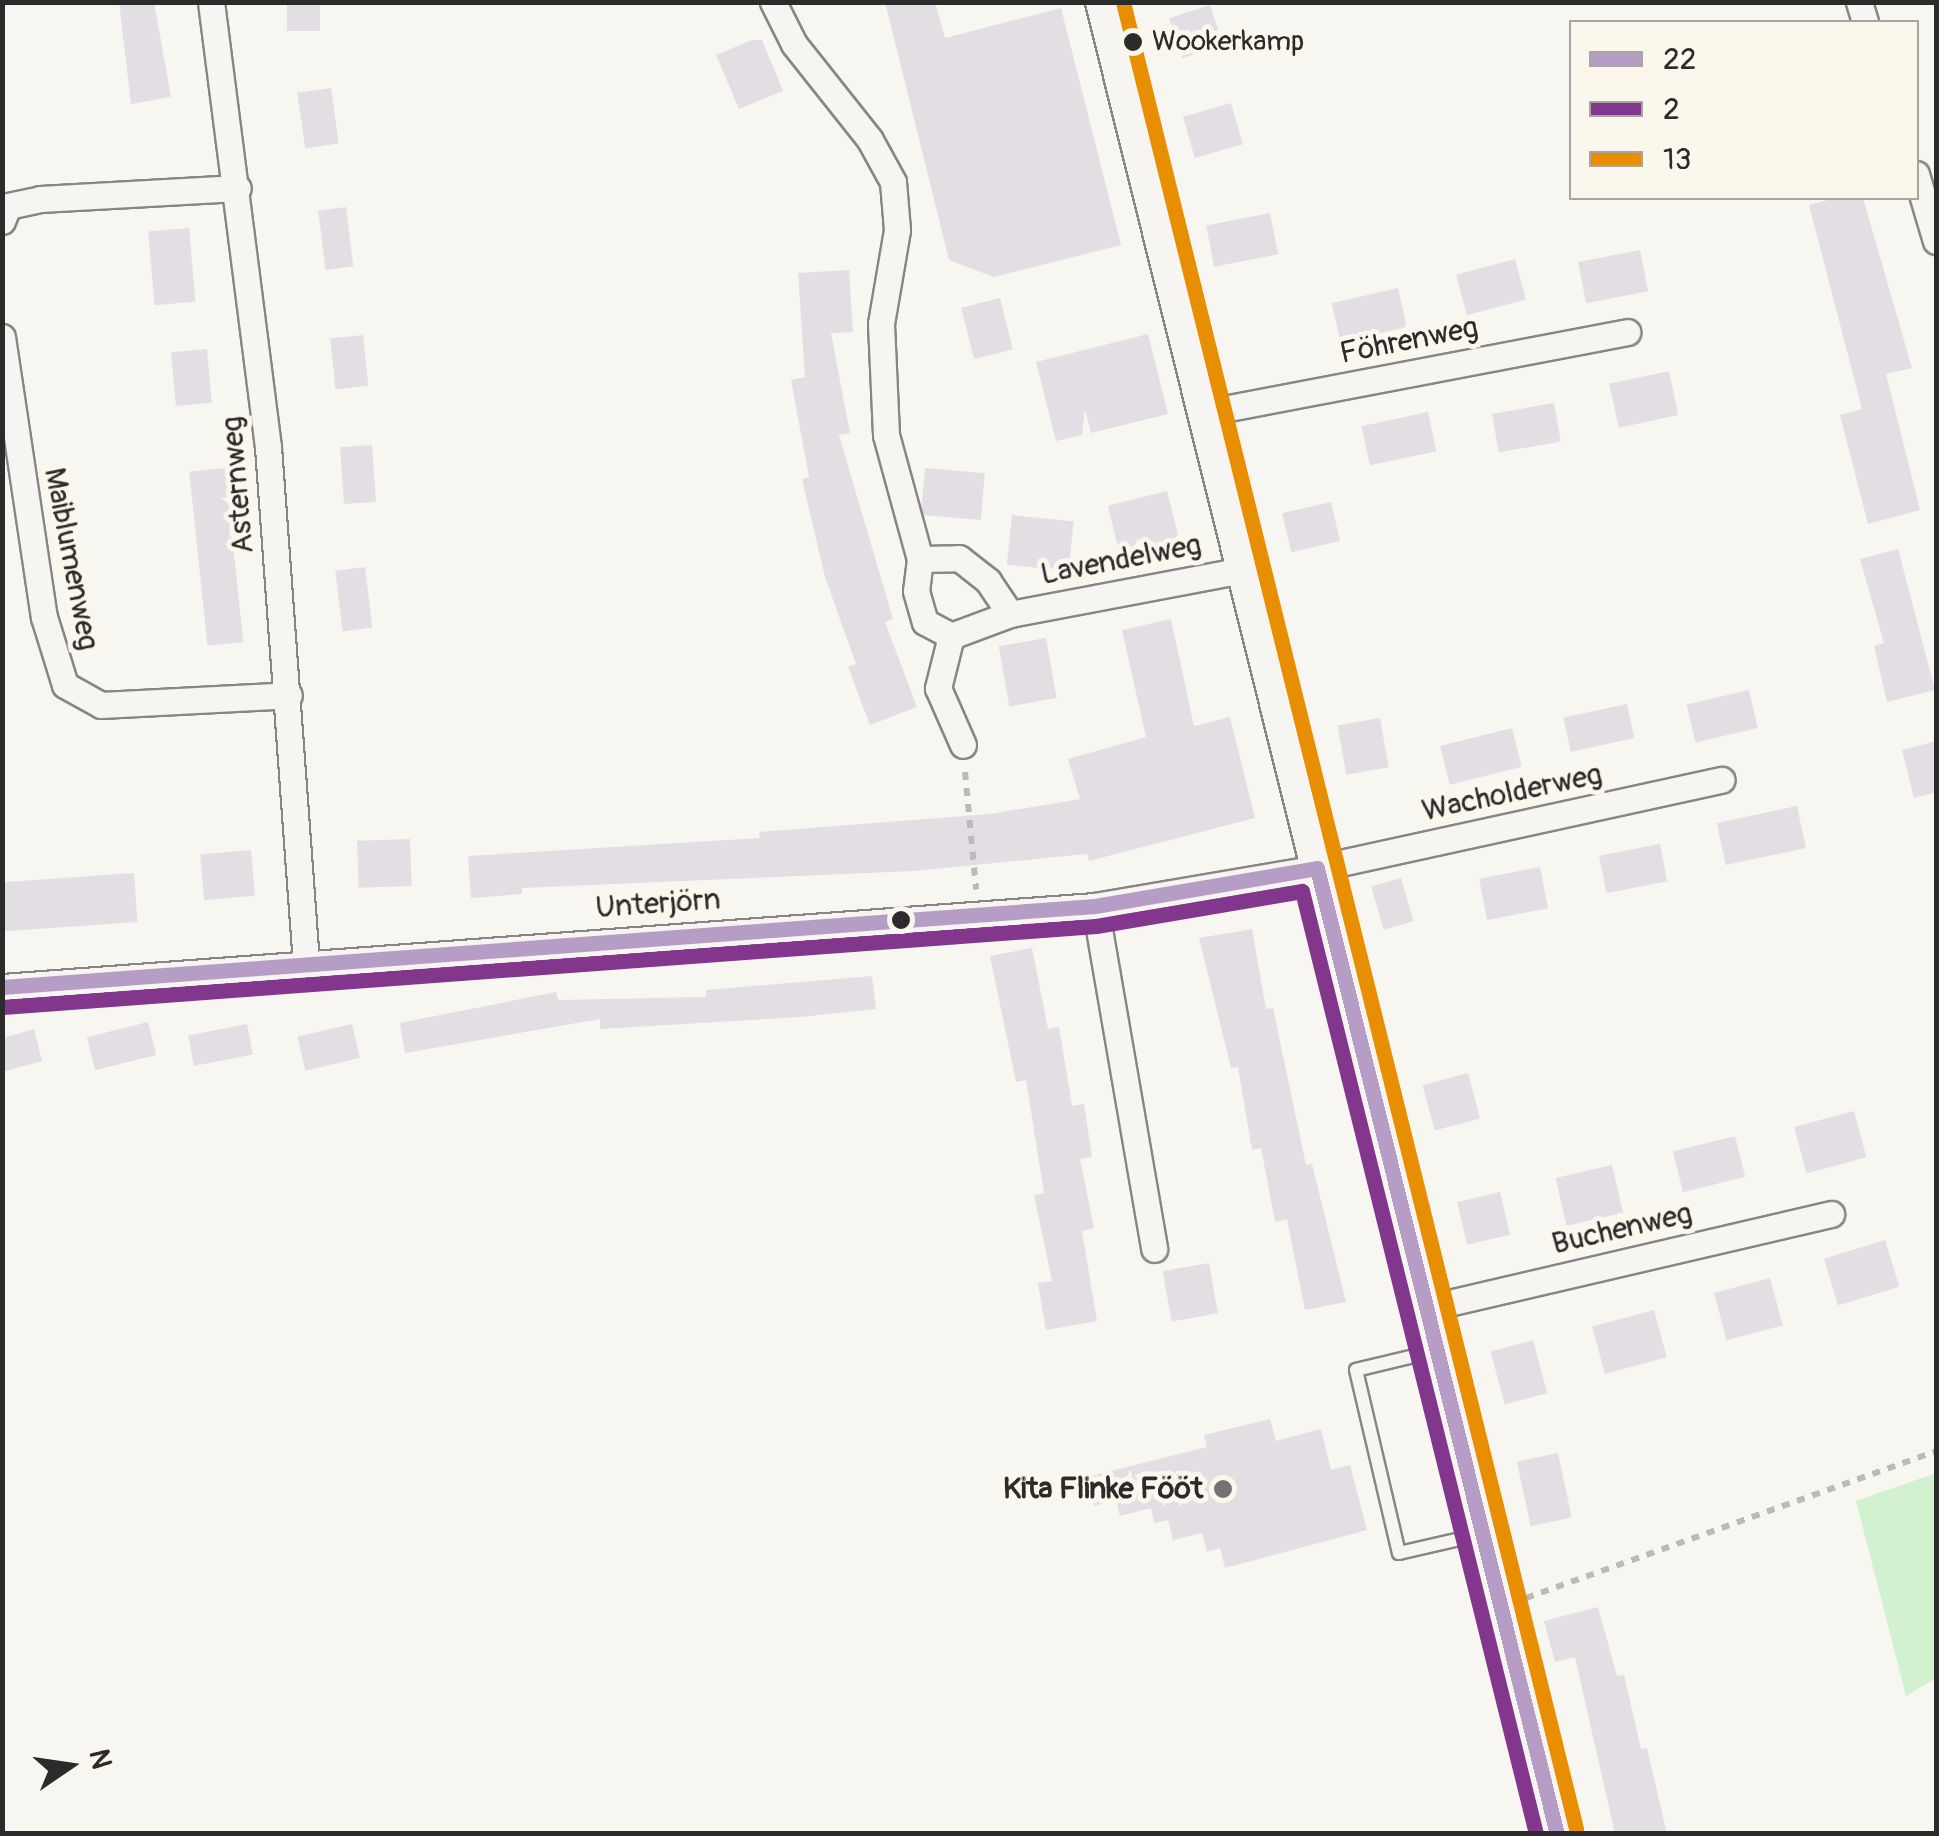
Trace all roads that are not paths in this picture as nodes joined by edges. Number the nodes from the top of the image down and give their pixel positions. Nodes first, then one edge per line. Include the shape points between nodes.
1 (211, 2) edge
2 (773, 2) edge
3 (1102, 2) edge
4 (1919, 184) edge
5 (238, 188) junction
6 (2, 222) edge
7 (1936, 241) edge
8 (1626, 332) dead end
9 (2, 337) edge
10 (1203, 413) junction
11 (920, 559) junction
12 (1243, 570) junction
13 (1010, 614) junction
14 (951, 636) junction
15 (289, 695) junction
16 (963, 745) road end
17 (1722, 780) dead end
18 (1316, 868) junction
19 (1096, 906) junction
20 (306, 964) junction
21 (2, 987) edge
22 (1831, 1214) dead end
23 (1154, 1249) dead end
24 (1427, 1308) junction
25 (1438, 1350) junction
26 (1482, 1533) junction
27 (1557, 1834) edge

1 - 5 street, Asternweg
2 - 11 street via 794,44 870,140 892,182 897,230 881,324 886,435
3 - 10 street
4 - 7 street
5 - 6 street via 40,199 8,206
5 - 15 street, Asternweg
8 - 10 street, Föhrenweg
9 - 15 street, Maiblumenweg via 44,616 65,686 101,705
10 - 12 street
11 - 13 street, Lavendelweg via 959,558 988,581
11 - 14 street via 916,591 926,622
12 - 13 street, Lavendelweg
12 - 18 street
13 - 14 street, Lavendelweg
14 - 16 street via 938,688
15 - 20 street, Asternweg
17 - 18 street, Wacholderweg
18 - 19 street, Unterjörn
18 - 24 street
19 - 20 street, Unterjörn
19 - 23 street
20 - 21 street, Unterjörn
22 - 24 street, Buchenweg
24 - 25 street
25 - 26 street
25 - 26 lane via 1356,1370 1398,1553
26 - 27 street

